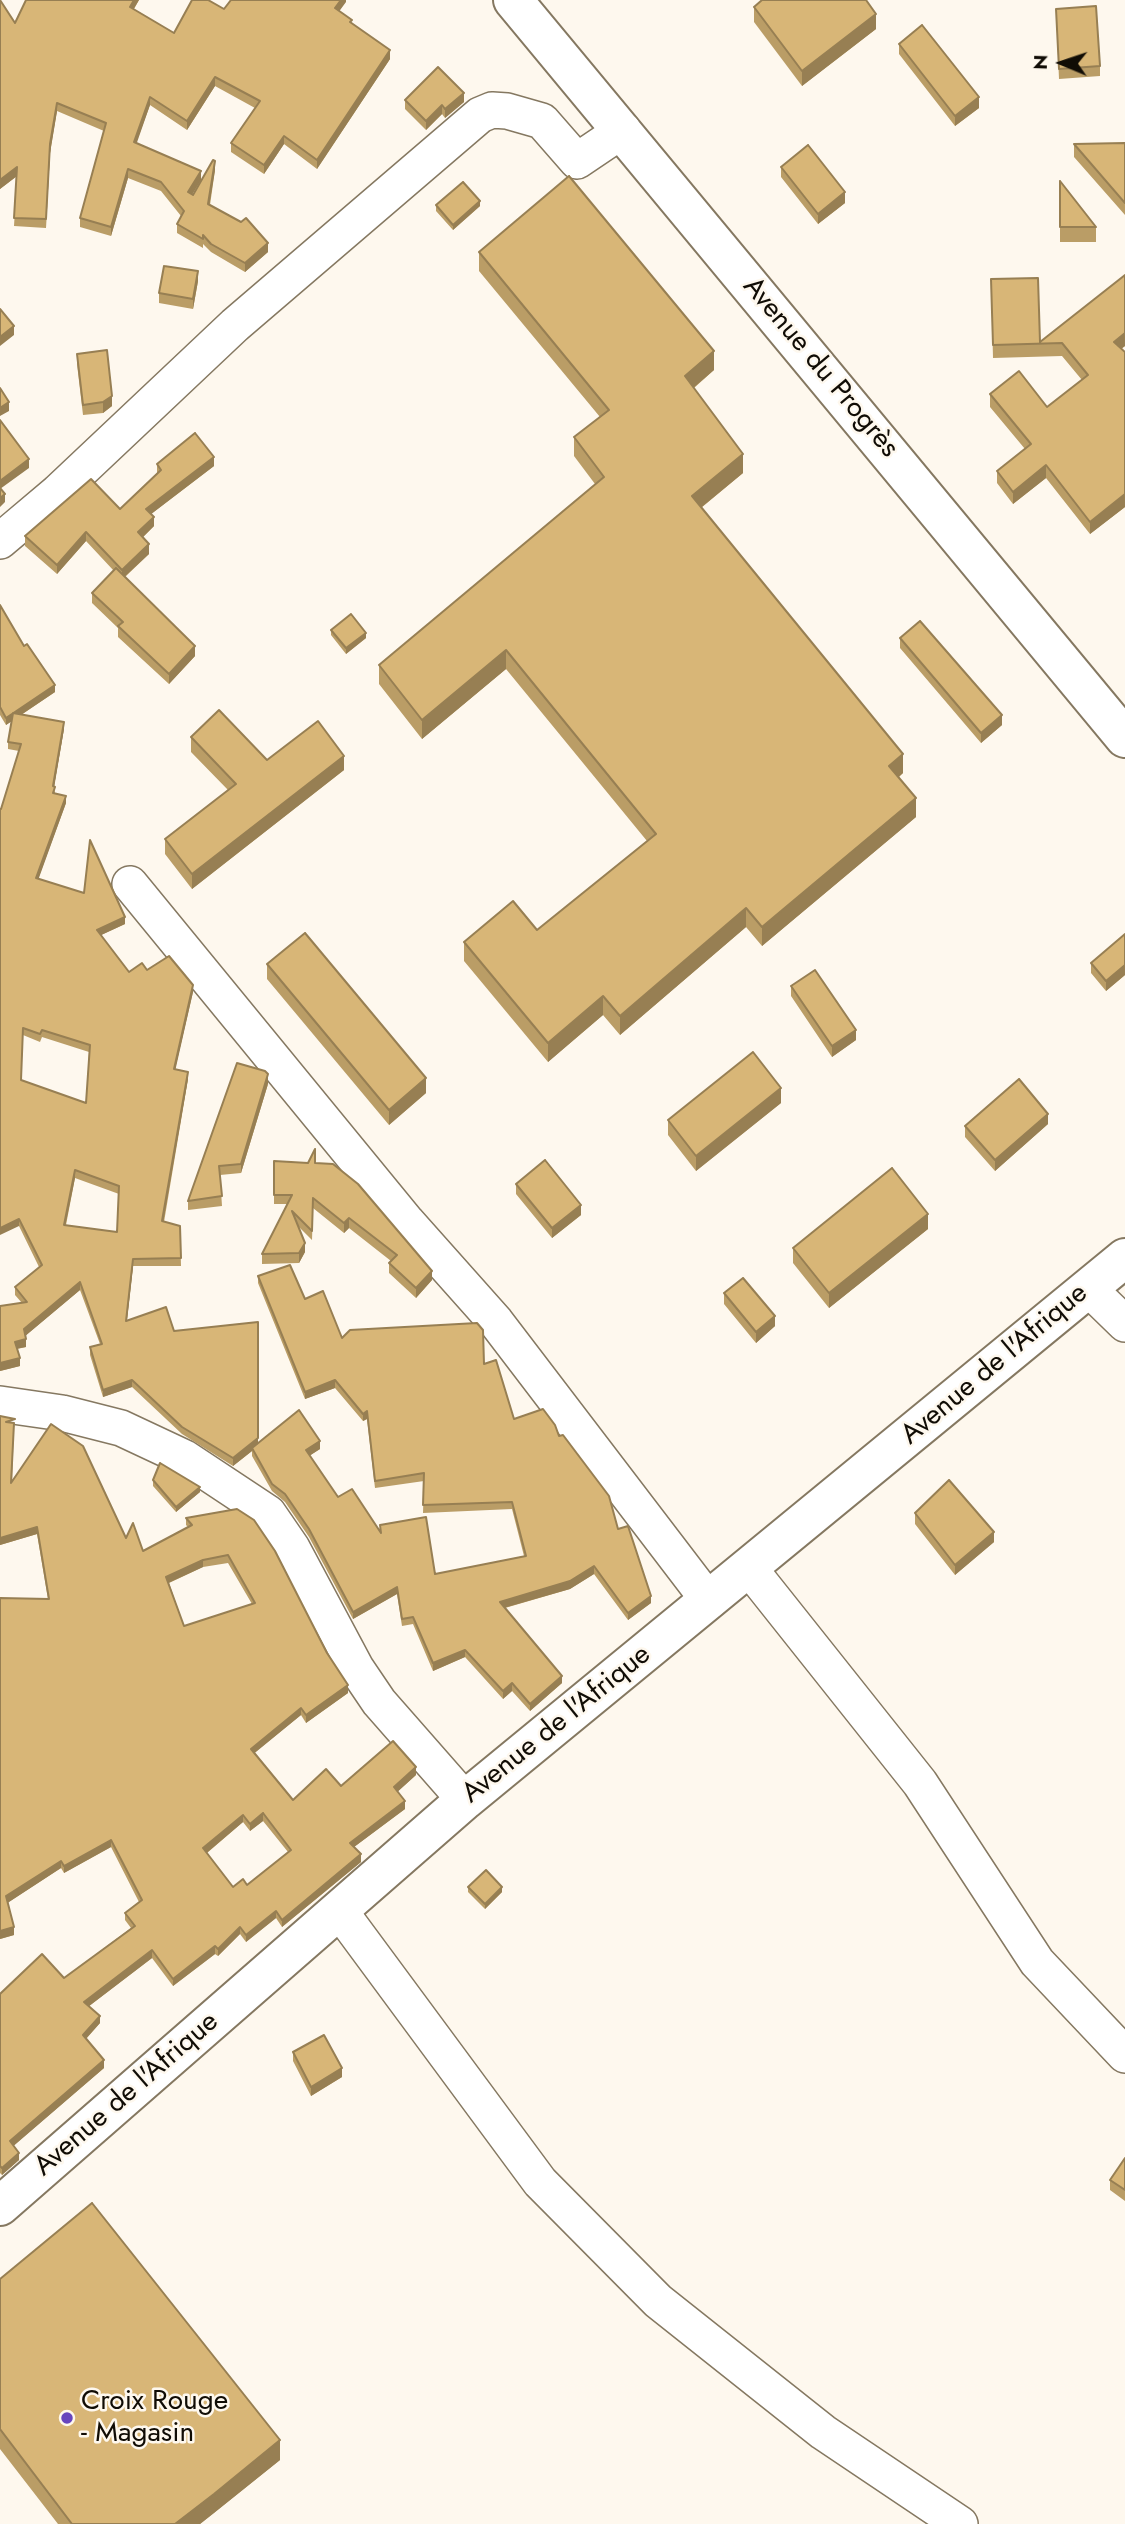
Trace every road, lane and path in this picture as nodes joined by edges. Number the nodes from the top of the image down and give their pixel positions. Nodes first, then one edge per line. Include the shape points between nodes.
1 (513, 0) edge
2 (623, 130) junction
3 (0, 541) edge
4 (1125, 738) edge
5 (130, 884) dead end
6 (1125, 1258) edge
7 (1088, 1288) junction
8 (1125, 1324) edge
9 (0, 1404) edge
10 (749, 1568) junction
11 (709, 1601) junction
12 (465, 1800) junction
13 (339, 1910) junction
14 (1125, 2055) edge
15 (0, 2206) edge
16 (960, 2524) edge

1 - 2 main road, Avenue du Progrès
2 - 3 street via 577,161 542,121 507,111 480,115 235,325
2 - 4 main road, Avenue du Progrès
5 - 11 street via 407,1222 496,1322
6 - 7 main road, Avenue de l'Afrique
7 - 8 street
7 - 10 main road, Avenue de l'Afrique
9 - 12 street via 121,1428 185,1458 268,1513 379,1702
10 - 11 main road, Avenue de l'Afrique
10 - 14 street via 920,1783 1037,1962
11 - 12 main road, Avenue de l'Afrique
12 - 13 main road, Avenue de l'Afrique
13 - 15 main road, Avenue de l'Afrique
13 - 16 street via 540,2182 658,2301 823,2432

